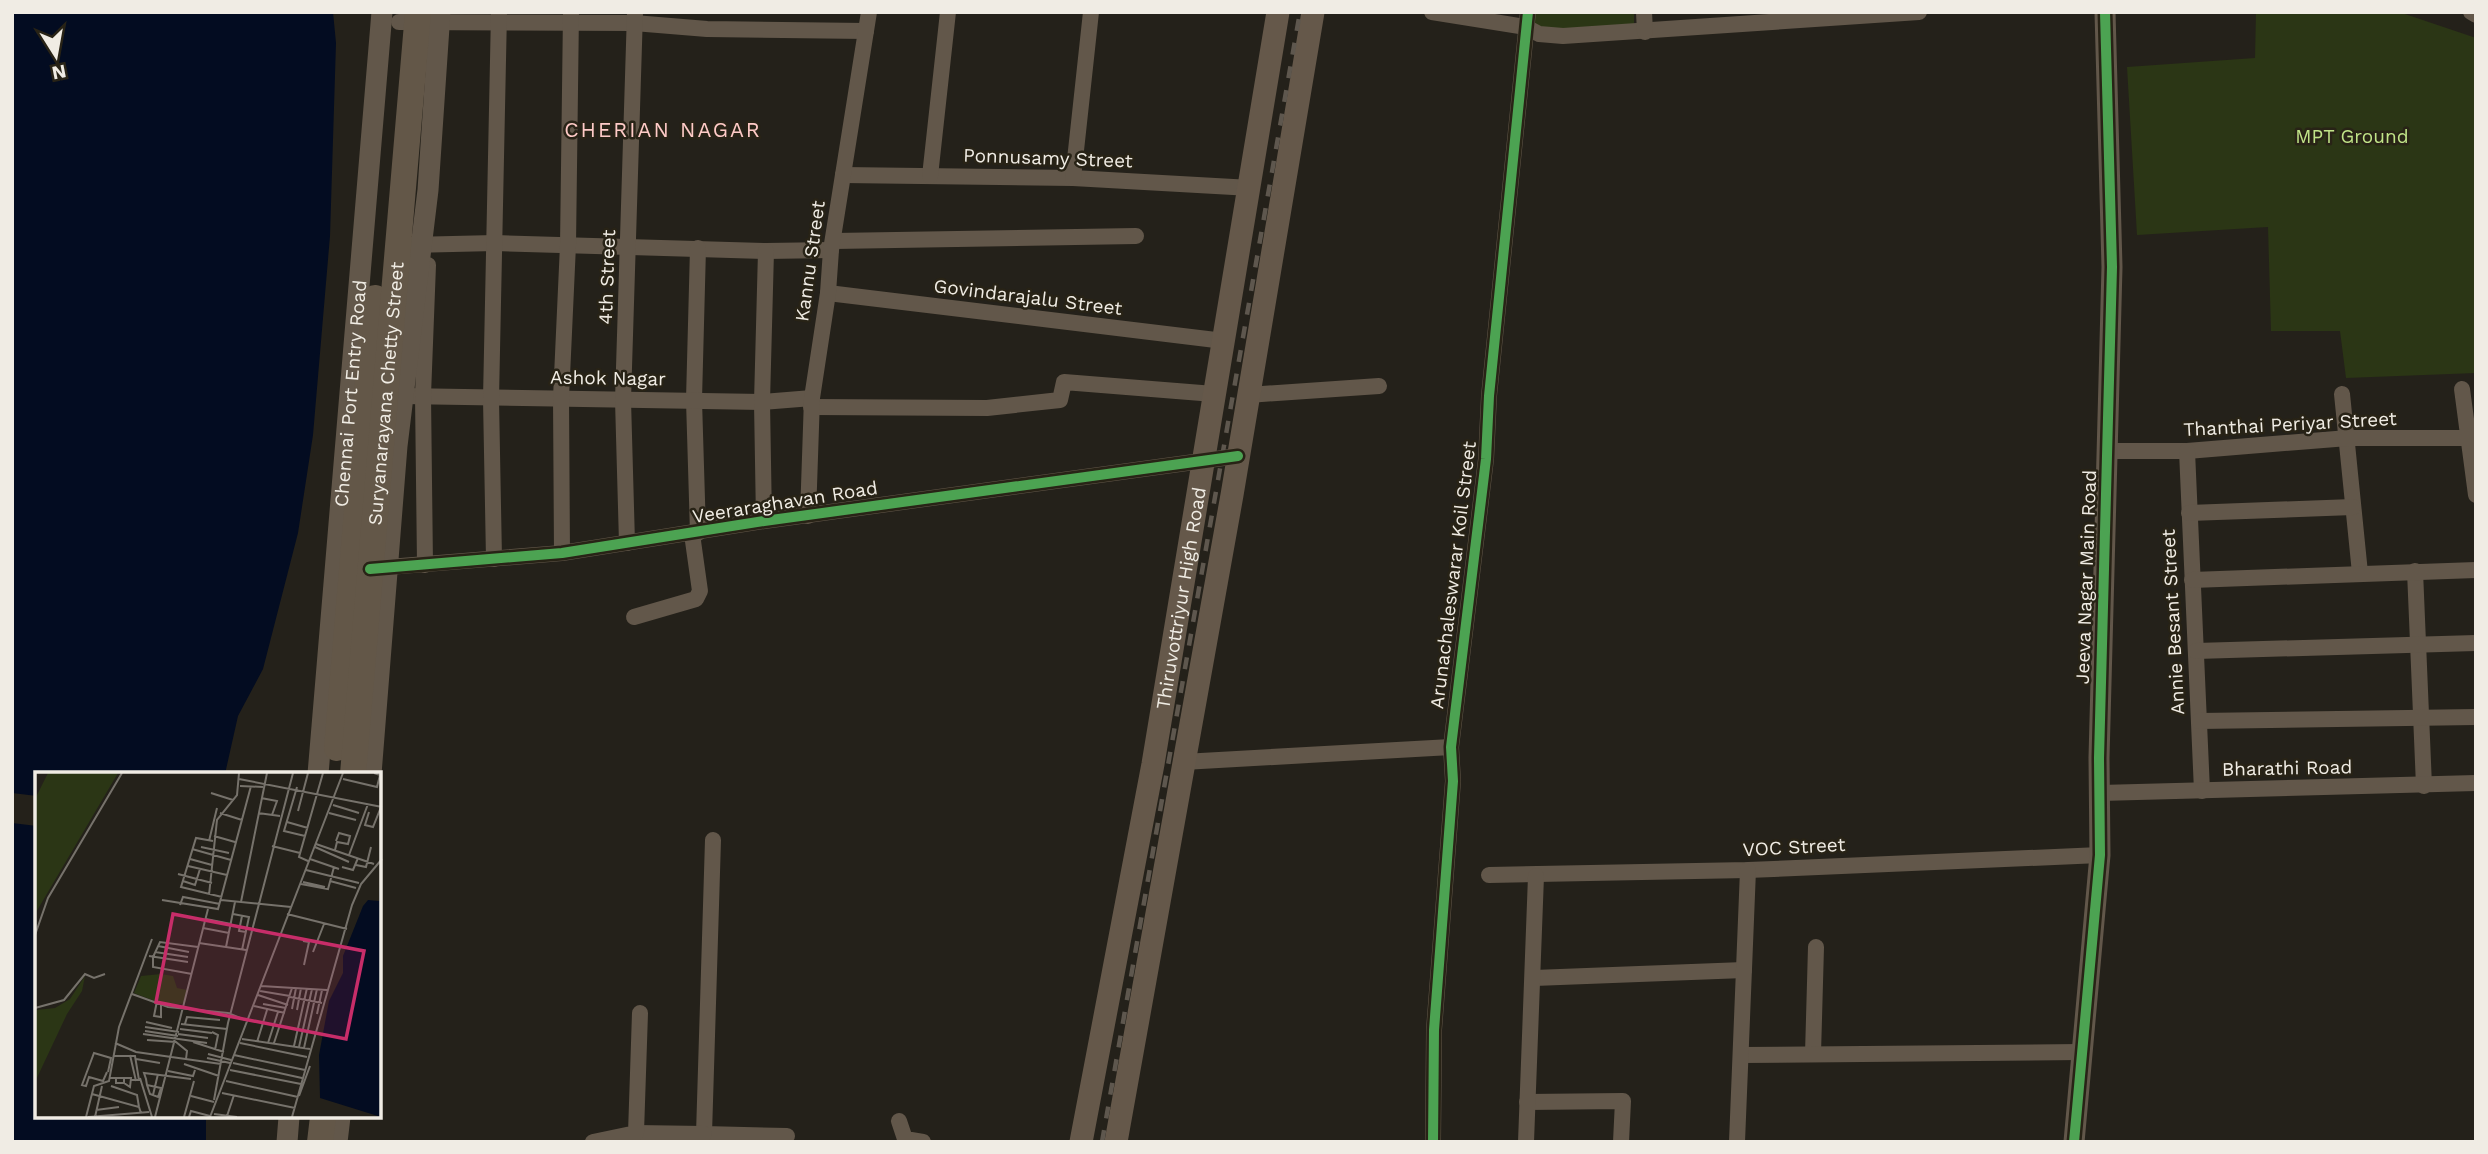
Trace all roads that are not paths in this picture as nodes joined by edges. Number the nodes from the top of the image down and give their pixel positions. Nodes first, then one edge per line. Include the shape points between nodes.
1 (869, 12) edge
2 (948, 12) edge
3 (1091, 12) edge
4 (1278, 12) edge
5 (1313, 12) edge
6 (1432, 12) edge
7 (1644, 12) edge
8 (1919, 12) edge
9 (2105, 12) edge
10 (2471, 12) edge
11 (2476, 15) edge
12 (413, 17) edge
13 (498, 17) edge
14 (571, 18) edge
15 (634, 18) edge
16 (707, 20) edge
17 (1527, 20) edge
18 (866, 31) junction
19 (1645, 32) junction
20 (1551, 35) junction
21 (1524, 55) junction
22 (843, 175) junction
23 (930, 176) junction
24 (1073, 178) junction
25 (1251, 188) junction
26 (1136, 236) dead end
27 (495, 243) junction
28 (416, 245) junction
29 (568, 245) junction
30 (629, 245) junction
31 (832, 245) junction
32 (698, 248) junction
33 (766, 251) junction
34 (828, 293) junction
35 (1224, 341) junction
36 (1379, 386) dead end
37 (2462, 389) dead end
38 (1214, 394) junction
39 (2342, 394) dead end
40 (1248, 395) junction
41 (413, 396) junction
42 (561, 398) junction
43 (491, 399) junction
44 (623, 400) junction
45 (694, 400) junction
46 (762, 402) junction
47 (812, 403) junction
48 (2348, 438) junction
49 (2473, 438) edge
50 (2107, 451) junction
51 (2187, 451) junction
52 (1238, 456) junction
53 (1205, 459) junction
54 (2476, 495) edge
55 (2353, 507) junction
56 (2189, 513) junction
57 (808, 516) junction
58 (764, 521) junction
59 (695, 534) junction
60 (627, 543) junction
61 (562, 553) junction
62 (494, 559) junction
63 (425, 565) junction
64 (378, 568) junction
65 (2415, 570) junction
66 (2476, 570) edge
67 (2360, 573) junction
68 (2192, 580) junction
69 (634, 617) dead end
70 (2476, 643) edge
71 (2418, 647) junction
72 (2196, 651) junction
73 (2476, 717) edge
74 (2421, 719) junction
75 (2199, 721) junction
76 (1451, 747) junction
77 (1183, 762) junction
78 (318, 772) edge
79 (335, 772) edge
80 (353, 772) edge
81 (370, 772) edge
82 (2476, 783) edge
83 (2424, 786) junction
84 (2202, 791) junction
85 (2100, 793) junction
86 (713, 840) dead end
87 (2101, 855) junction
88 (1748, 870) junction
89 (1489, 875) dead end
90 (1536, 876) junction
91 (1816, 947) dead end
92 (1744, 970) junction
93 (1534, 978) junction
94 (640, 1013) dead end
95 (2081, 1052) junction
96 (1813, 1054) junction
97 (1742, 1055) junction
98 (1527, 1102) junction
99 (289, 1119) edge
100 (306, 1119) edge
101 (323, 1119) edge
102 (340, 1119) edge
103 (899, 1121) dead end
104 (636, 1133) junction
105 (704, 1134) junction
106 (787, 1136) dead end
107 (287, 1142) edge
108 (304, 1142) edge
109 (320, 1142) edge
110 (337, 1142) edge
111 (593, 1142) edge
112 (923, 1142) edge
113 (1082, 1142) edge
114 (1116, 1142) edge
115 (1433, 1142) edge
116 (1526, 1142) edge
117 (1621, 1142) edge
118 (1737, 1142) edge
119 (2074, 1142) edge

1 - 18 street, Kannu Street
2 - 23 street
3 - 24 street
4 - 25 main road, Thiruvottriyur High Road
5 - 40 main road, Thiruvottriyur High Road
6 - 17 street
7 - 19 street
8 - 19 street
9 - 50 street, Jeeva Nagar Main Road via 2112,267
10 - 11 street
12 - 13 street
12 - 28 main road, Suryanarayana Chetty Street
12 - 78 street, Chennai Port Entry Road
12 - 79 main road, Suryanarayana Chetty Street via 350,569
13 - 14 street
13 - 27 street
14 - 15 street
14 - 29 street
15 - 16 street
15 - 30 street, 4th Street
16 - 18 street
17 - 20 street via 1539,34
17 - 21 street, Arunachaleswarar Koil Street
18 - 22 street, Kannu Street
19 - 20 street
20 - 21 street
21 - 76 street, Arunachaleswarar Koil Street via 1486,459
22 - 23 street, Ponnusamy Street
22 - 31 street, Kannu Street
23 - 24 street, Ponnusamy Street
24 - 25 street, Ponnusamy Street
25 - 35 main road, Thiruvottriyur High Road
26 - 31 street
27 - 28 street
27 - 29 street
27 - 43 street
28 - 41 street
28 - 64 main road, Suryanarayana Chetty Street
29 - 30 street
29 - 42 street
30 - 32 street
30 - 44 street, 4th Street
31 - 33 street
31 - 34 street, Kannu Street
32 - 33 street
32 - 45 street
33 - 46 street
34 - 35 street, Govindarajalu Street
34 - 47 street, Kannu Street
35 - 38 main road, Thiruvottriyur High Road
36 - 40 street
37 - 49 street
38 - 47 street, Ashok Nagar via 1064,382 1060,400 987,408
38 - 53 main road, Thiruvottriyur High Road
39 - 48 street
40 - 52 main road, Thiruvottriyur High Road
41 - 43 street, Ashok Nagar
41 - 63 street
41 - 64 street
42 - 43 street, Ashok Nagar
42 - 44 street, Ashok Nagar
42 - 61 street
43 - 62 street
44 - 45 street, Ashok Nagar
44 - 60 street, 4th Street
45 - 46 street, Ashok Nagar
45 - 59 street
46 - 47 street, Ashok Nagar
46 - 58 street
47 - 57 street, Kannu Street
48 - 49 street, Thanthai Periyar Street
48 - 51 street, Thanthai Periyar Street
48 - 55 street
49 - 54 street
50 - 51 street, Thanthai Periyar Street
50 - 85 street, Jeeva Nagar Main Road
51 - 56 street, Annie Besant Street
52 - 53 street, Veeraraghavan Road
52 - 77 main road, Thiruvottriyur High Road
53 - 57 street, Veeraraghavan Road
53 - 113 main road, Thiruvottriyur High Road
55 - 56 street
55 - 67 street
56 - 68 street, Annie Besant Street
57 - 58 street, Veeraraghavan Road
58 - 59 street, Veeraraghavan Road
59 - 60 street, Veeraraghavan Road
59 - 69 street via 700,592 696,599
60 - 61 street, Veeraraghavan Road
61 - 62 street, Veeraraghavan Road
62 - 63 street, Veeraraghavan Road
63 - 64 street, Veeraraghavan Road
64 - 80 main road, Suryanarayana Chetty Street
64 - 81 street
65 - 66 street
65 - 67 street
65 - 71 street
67 - 68 street
68 - 72 street, Annie Besant Street
70 - 71 street
71 - 72 street
71 - 74 street
72 - 75 street, Annie Besant Street
73 - 74 street
74 - 75 street
74 - 83 street
75 - 84 street, Annie Besant Street
76 - 77 street
76 - 115 street, Arunachaleswarar Koil Street via 1453,781 1434,1030
77 - 114 main road, Thiruvottriyur High Road
82 - 83 street, Bharathi Road
83 - 84 street, Bharathi Road
84 - 85 street, Bharathi Road
85 - 87 street, Jeeva Nagar Main Road
86 - 105 street
87 - 88 street, VOC Street
87 - 95 street, Jeeva Nagar Main Road
88 - 90 street, VOC Street
88 - 92 street
89 - 90 street, VOC Street
90 - 93 street
91 - 96 street
92 - 93 street
92 - 97 street
93 - 98 street
94 - 104 street
95 - 96 street
95 - 119 street, Jeeva Nagar Main Road
96 - 97 street
97 - 118 street
98 - 116 street
98 - 117 street via 1623,1101
99 - 107 street
100 - 108 main road
101 - 109 main road
102 - 110 street
103 - 112 street via 905,1139
104 - 105 street
104 - 111 street
105 - 106 street

